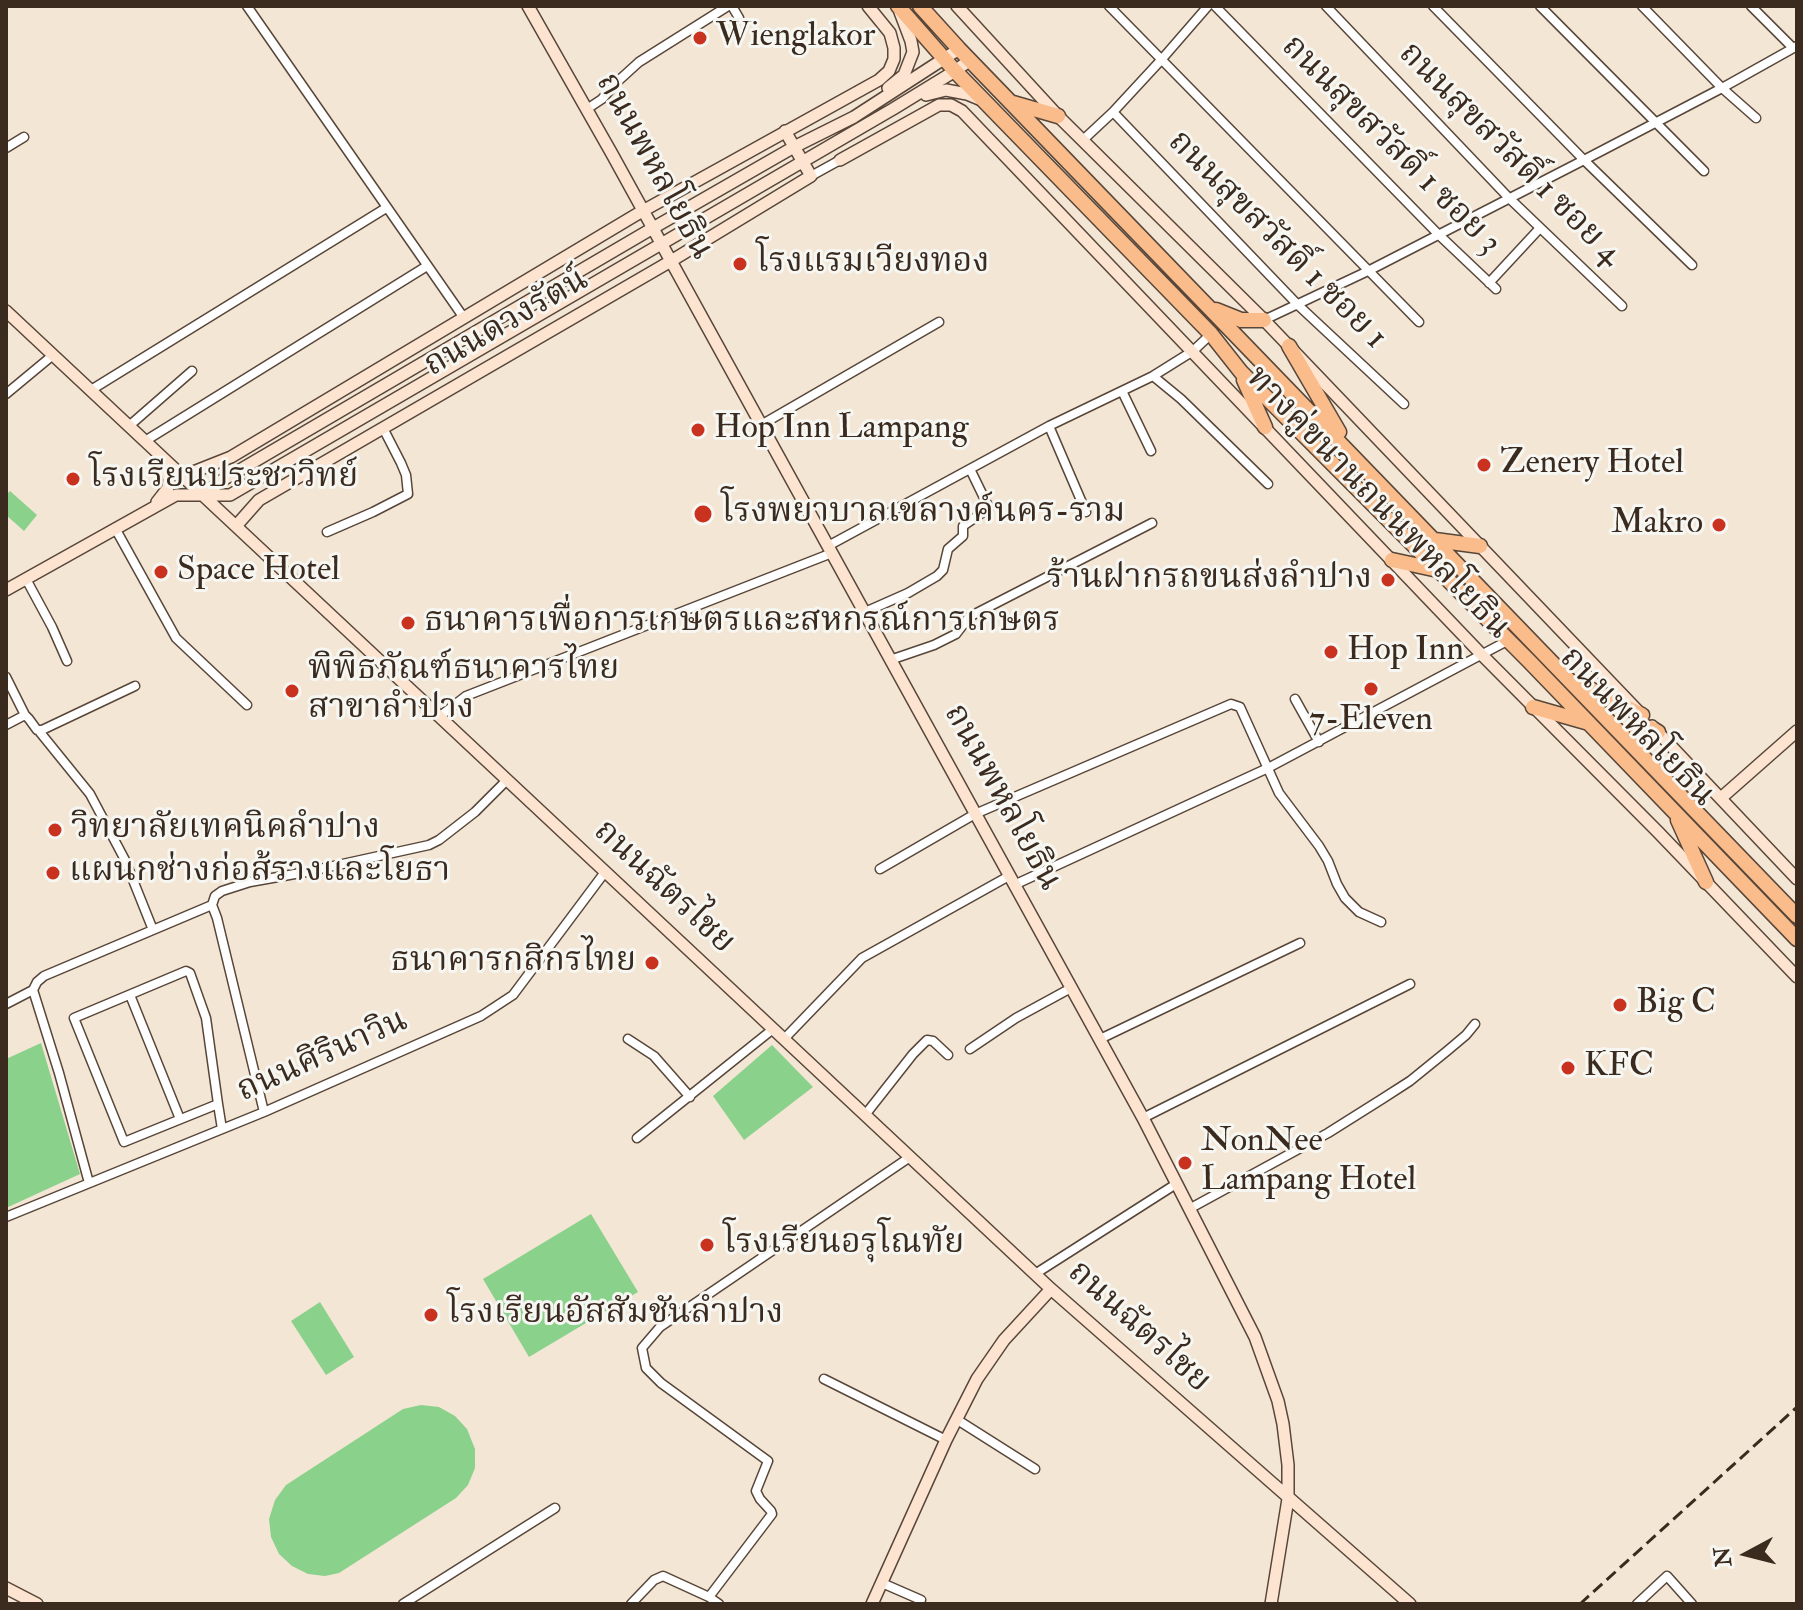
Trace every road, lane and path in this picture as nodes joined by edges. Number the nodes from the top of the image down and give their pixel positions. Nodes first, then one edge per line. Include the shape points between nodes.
1 (247, 6) edge
2 (528, 6) edge
3 (730, 6) edge
4 (868, 6) edge
5 (898, 6) edge
6 (920, 6) edge
7 (957, 6) edge
8 (1109, 6) edge
9 (1208, 6) edge
10 (1215, 6) edge
11 (1326, 6) edge
12 (1433, 6) edge
13 (1540, 6) edge
14 (1642, 6) edge
15 (1751, 6) edge
16 (739, 18) dead end
17 (1795, 47) edge
18 (959, 49) junction
19 (944, 59) junction
20 (1162, 59) junction
21 (970, 60) junction
22 (955, 71) junction
23 (1722, 88) junction
24 (986, 103) junction
25 (1012, 103) junction
26 (587, 109) junction
27 (893, 109) junction
28 (1113, 112) junction
29 (1058, 116) junction
30 (854, 117) junction
31 (1756, 118) dead end
32 (1656, 122) junction
33 (785, 131) junction
34 (24, 137) dead end
35 (1083, 140) junction
36 (794, 147) junction
37 (6, 148) edge
38 (840, 160) joint
39 (1584, 160) junction
40 (803, 162) junction
41 (1704, 171) dead end
42 (811, 176) junction
43 (1508, 197) junction
44 (386, 208) junction
45 (643, 211) junction
46 (653, 228) junction
47 (1540, 228) junction
48 (1438, 234) junction
49 (662, 244) junction
50 (671, 261) junction
51 (1692, 265) dead end
52 (427, 266) junction
53 (1368, 271) junction
54 (1298, 305) junction
55 (1622, 306) dead end
56 (1211, 308) junction
57 (6, 311) edge
58 (464, 318) junction
59 (1264, 320) junction
60 (939, 322) dead end
61 (1419, 322) dead end
62 (1211, 334) junction
63 (422, 344) junction
64 (1289, 346) junction
65 (1193, 351) junction
66 (53, 355) junction
67 (431, 359) junction
68 (192, 371) dead end
69 (1241, 372) junction
70 (439, 374) junction
71 (1153, 376) junction
72 (91, 390) junction
73 (448, 390) junction
74 (1122, 391) junction
75 (6, 394) edge
76 (1404, 404) dead end
77 (761, 425) junction
78 (129, 426) junction
79 (1049, 426) junction
80 (1265, 427) junction
81 (383, 428) junction
82 (145, 441) junction
83 (1151, 451) dead end
84 (1349, 451) junction
85 (162, 457) junction
86 (970, 469) junction
87 (183, 476) junction
88 (1268, 484) dead end
89 (203, 495) junction
90 (154, 506) junction
91 (1086, 512) dead end
92 (1152, 523) dead end
93 (236, 526) junction
94 (115, 528) junction
95 (327, 532) dead end
96 (1435, 540) junction
97 (1480, 546) junction
98 (830, 550) junction
99 (1392, 560) junction
100 (1438, 570) junction
101 (26, 579) junction
102 (6, 590) edge
103 (865, 612) junction
104 (1520, 628) junction
105 (1509, 640) junction
106 (1482, 655) junction
107 (890, 660) junction
108 (67, 661) dead end
109 (6, 677) edge
110 (1569, 679) junction
111 (135, 686) dead end
112 (1295, 699) dead end
113 (247, 705) dead end
114 (1536, 711) junction
115 (25, 715) junction
116 (1642, 715) junction
117 (439, 717) junction
118 (1589, 723) junction
119 (6, 725) edge
120 (39, 731) junction
121 (1797, 731) edge
122 (1658, 732) junction
123 (1319, 742) junction
124 (1640, 752) junction
125 (1268, 768) junction
126 (507, 780) junction
127 (1721, 798) junction
128 (1674, 811) junction
129 (975, 814) junction
130 (880, 869) dead end
131 (605, 872) junction
132 (1797, 879) edge
133 (1012, 881) junction
134 (1706, 882) junction
135 (212, 905) junction
136 (1797, 916) edge
137 (1381, 922) dead end
138 (153, 930) junction
139 (1797, 939) edge
140 (1300, 943) dead end
141 (1797, 977) edge
142 (1410, 984) dead end
143 (1071, 988) junction
144 (33, 990) junction
145 (130, 995) junction
146 (6, 1004) edge
147 (1475, 1024) dead end
148 (773, 1029) junction
149 (628, 1039) dead end
150 (784, 1039) junction
151 (1100, 1039) junction
152 (970, 1049) dead end
153 (948, 1055) dead end
154 (690, 1097) junction
155 (218, 1104) junction
156 (264, 1112) junction
157 (865, 1115) junction
158 (1143, 1118) junction
159 (180, 1119) junction
160 (222, 1129) junction
161 (637, 1138) dead end
162 (910, 1157) junction
163 (89, 1183) junction
164 (1176, 1184) junction
165 (1189, 1209) junction
166 (6, 1217) edge
167 (1035, 1274) junction
168 (1051, 1289) junction
169 (824, 1379) dead end
170 (956, 1419) junction
171 (946, 1440) junction
172 (1035, 1469) dead end
173 (1288, 1499) junction
174 (555, 1508) dead end
175 (882, 1583) junction
176 (6, 1588) edge
177 (709, 1597) junction
178 (921, 1600) dead end
179 (37, 1604) edge
180 (403, 1604) edge
181 (631, 1604) edge
182 (719, 1604) edge
183 (872, 1604) edge
184 (1271, 1604) edge
185 (1410, 1604) edge
186 (1637, 1604) edge
187 (1692, 1604) edge

1 - 44 street
2 - 26 main road, ถนนพหลโยธิน
3 - 16 street
3 - 26 street via 639,62
4 - 33 main road via 890,33 894,59 889,71
5 - 19 highway, ถนนพหลโยธิน
5 - 30 main road via 911,41 909,64 904,75
6 - 18 highway, ถนนพหลโยธิน
7 - 29 main road, ทางคู่ขนานถนนพหลโยธิน
8 - 20 street
9 - 20 street
10 - 48 street, ถนนสุขสวัสดิ์ 1 ซอย 3
11 - 43 street, ถนนสุขสวัสดิ์ 1 ซอย 4
12 - 39 street
13 - 32 street
14 - 23 street
15 - 17 street
17 - 23 street
18 - 19 main road
18 - 21 highway, ถนนพหลโยธิน
19 - 22 highway, ถนนพหลโยธิน
19 - 30 main road
20 - 28 street
20 - 53 street
21 - 22 main road
21 - 25 highway, ถนนพหลโยธิน
22 - 24 highway, ถนนพหลโยธิน
22 - 27 main road
23 - 31 street
23 - 32 street
24 - 27 main road via 946,90
24 - 62 highway, ถนนพหลโยธิน
25 - 29 highway
25 - 56 highway, ถนนพหลโยธิน
26 - 45 main road, ถนนพหลโยธิน
27 - 40 main road
28 - 35 street
28 - 54 street, ถนนสุขสวัสดิ์ 1 ซอย 1
29 - 35 main road, ทางคู่ขนานถนนพหลโยธิน
30 - 36 main road
32 - 39 street
32 - 41 street
33 - 36 main road
33 - 45 main road
34 - 37 street
35 - 59 main road, ทางคู่ขนานถนนพหลโยธิน
36 - 40 main road
36 - 46 main road
38 - 42 street
38 - 65 main road, ทางคู่ขนานถนนพหลโยธิน via 927,109 951,105
39 - 43 street
39 - 51 street
40 - 42 main road
40 - 49 main road
42 - 50 main road, ถนนดวงรัตน์
43 - 47 street, ถนนสุขสวัสดิ์ 1 ซอย 4
43 - 48 street
44 - 52 street
44 - 72 street
45 - 46 main road, ถนนพหลโยธิน
45 - 58 main road
46 - 49 main road, ถนนพหลโยธิน
46 - 67 main road
47 - 48 street, ถนนสุขสวัสดิ์ 1 ซอย 3 via 1492,286
47 - 55 street, ถนนสุขสวัสดิ์ 1 ซอย 4
48 - 53 street
49 - 50 main road, ถนนพหลโยธิน
49 - 70 main road
50 - 73 main road, ถนนดวงรัตน์
50 - 77 main road, ถนนพหลโยธิน
52 - 58 street
52 - 82 street
53 - 54 street
53 - 61 street
54 - 59 street
54 - 76 street, ถนนสุขสวัสดิ์ 1 ซอย 1
56 - 59 highway via 1241,320
56 - 84 highway, ถนนพหลโยธิน
57 - 66 main road, ถนนฉัตรไชย
58 - 63 main road
59 - 64 main road, ทางคู่ขนานถนนพหลโยธิน
60 - 77 street
62 - 65 street
62 - 69 highway, ถนนพหลโยธิน
63 - 67 main road
63 - 87 main road via 231,457
64 - 84 highway
64 - 97 main road, ทางคู่ขนานถนนพหลโยธิน
65 - 71 street
65 - 80 main road, ทางคู่ขนานถนนพหลโยธิน
66 - 72 main road, ถนนฉัตรไชย
66 - 75 street
67 - 70 main road
67 - 89 main road
68 - 78 street
69 - 80 highway
69 - 100 highway, ถนนพหลโยธิน
70 - 73 main road
70 - 89 main road via 230,495
71 - 74 street
71 - 88 street
72 - 78 main road, ถนนฉัตรไชย
73 - 81 main road, ถนนดวงรัตน์
74 - 79 street
74 - 83 street
77 - 98 main road, ถนนพหลโยธิน
78 - 82 main road, ถนนฉัตรไชย
79 - 86 street
79 - 91 street
80 - 99 main road, ทางคู่ขนานถนนพหลโยธิน
81 - 93 main road, ถนนดวงรัตน์ via 259,500
81 - 95 street via 406,475 408,494
82 - 85 main road, ถนนฉัตรไชย
84 - 96 highway, ถนนพหลโยธิน
85 - 87 main road, ถนนฉัตรไชย
85 - 90 main road via 168,488
86 - 98 street
86 - 103 street via 989,508 963,526 963,536 948,549 937,576
87 - 89 main road, ถนนฉัตรไชย
89 - 90 main road via 176,495
89 - 93 main road, ถนนฉัตรไชย
90 - 94 main road
92 - 107 street via 969,617 956,634
93 - 117 main road, ถนนฉัตรไชย
94 - 101 main road
94 - 113 street via 176,638
96 - 97 highway
96 - 104 highway, ถนนพหลโยธิน
97 - 116 main road, ทางคู่ขนานถนนพหลโยธิน
98 - 103 main road, ถนนพหลโยธิน
98 - 117 street via 466,696
99 - 100 highway
99 - 106 main road, ทางคู่ขนานถนนพหลโยธิน
100 - 105 highway, ถนนพหลโยธิน
101 - 102 main road
101 - 108 street
103 - 107 main road, ถนนพหลโยธิน
104 - 105 highway
104 - 110 highway, ถนนพหลโยธิน
105 - 106 street
105 - 118 highway, ถนนพหลโยธิน
106 - 114 main road, ทางคู่ขนานถนนพหลโยธิน
106 - 123 street
107 - 129 main road, ถนนพหลโยธิน
109 - 115 street
110 - 116 highway
110 - 124 highway, ถนนพหลโยธิน
111 - 120 street
112 - 123 street
114 - 118 highway
114 - 134 main road, ทางคู่ขนานถนนพหลโยธิน
115 - 119 street
115 - 120 street
116 - 122 main road, ทางคู่ขนานถนนพหลโยธิน
117 - 126 main road, ถนนฉัตรไชย
118 - 128 highway, ถนนพหลโยธิน
120 - 138 street via 90,794 125,860
121 - 127 main road
122 - 124 highway via 1644,728 1637,733
122 - 127 main road, ทางคู่ขนานถนนพหลโยธิน
123 - 125 street
124 - 136 highway, ถนนพหลโยธิน
125 - 129 street via 1240,707 1231,704
125 - 133 street
125 - 137 street via 1279,793 1328,861 1345,898
126 - 131 main road, ถนนฉัตรไชย
126 - 135 street via 475,812 429,845 250,882 222,891
127 - 132 main road, ทางคู่ขนานถนนพหลโยธิน
128 - 134 highway
128 - 139 highway, ถนนพหลโยธิน
129 - 130 street
129 - 133 main road, ถนนพหลโยธิน
131 - 148 main road, ถนนฉัตรไชย
131 - 156 street, ถนนศิรินาวิน via 513,995 481,1016
133 - 143 main road, ถนนพหลโยธิน
133 - 150 street via 862,958
134 - 141 main road, ทางคู่ขนานถนนพหลโยธิน
135 - 138 street
135 - 156 street
138 - 144 street via 44,976
140 - 151 street
142 - 158 street
143 - 151 main road, ถนนพหลโยธิน
143 - 152 street
144 - 146 street
144 - 163 street
145 - 155 street via 190,973 206,1018
145 - 159 street
145 - 159 street via 74,1018 118,1128 124,1142
147 - 165 street via 1391,1093
148 - 150 main road, ถนนฉัตรไชย
148 - 154 street
149 - 154 street via 654,1056
150 - 157 main road, ถนนฉัตรไชย
151 - 158 main road, ถนนพหลโยธิน
153 - 157 street via 928,1039
154 - 161 street
155 - 159 street
155 - 160 street
156 - 160 street, ถนนศิรินาวิน
157 - 162 main road, ถนนฉัตรไชย
158 - 164 main road, ถนนพหลโยธิน
160 - 163 street, ถนนศิรินาวิน
162 - 167 main road, ถนนฉัตรไชย
162 - 177 street via 660,1327 642,1348 646,1368 661,1383 768,1461 756,1491 772,1514
163 - 166 street, ถนนศิรินาวิน
164 - 165 main road, ถนนพหลโยธิน
164 - 167 street
165 - 173 main road, ถนนพหลโยธิน via 1255,1337 1278,1401
167 - 168 main road, ถนนฉัตรไชย
168 - 170 main road via 1004,1340
168 - 173 main road, ถนนฉัตรไชย
169 - 171 street
170 - 171 main road
170 - 172 street
171 - 175 main road
173 - 184 main road, ถนนพหลโยธิน
173 - 185 main road
174 - 180 street
175 - 178 street
175 - 183 main road
176 - 179 main road
177 - 181 street via 663,1576
177 - 182 street
186 - 187 street via 1667,1576

